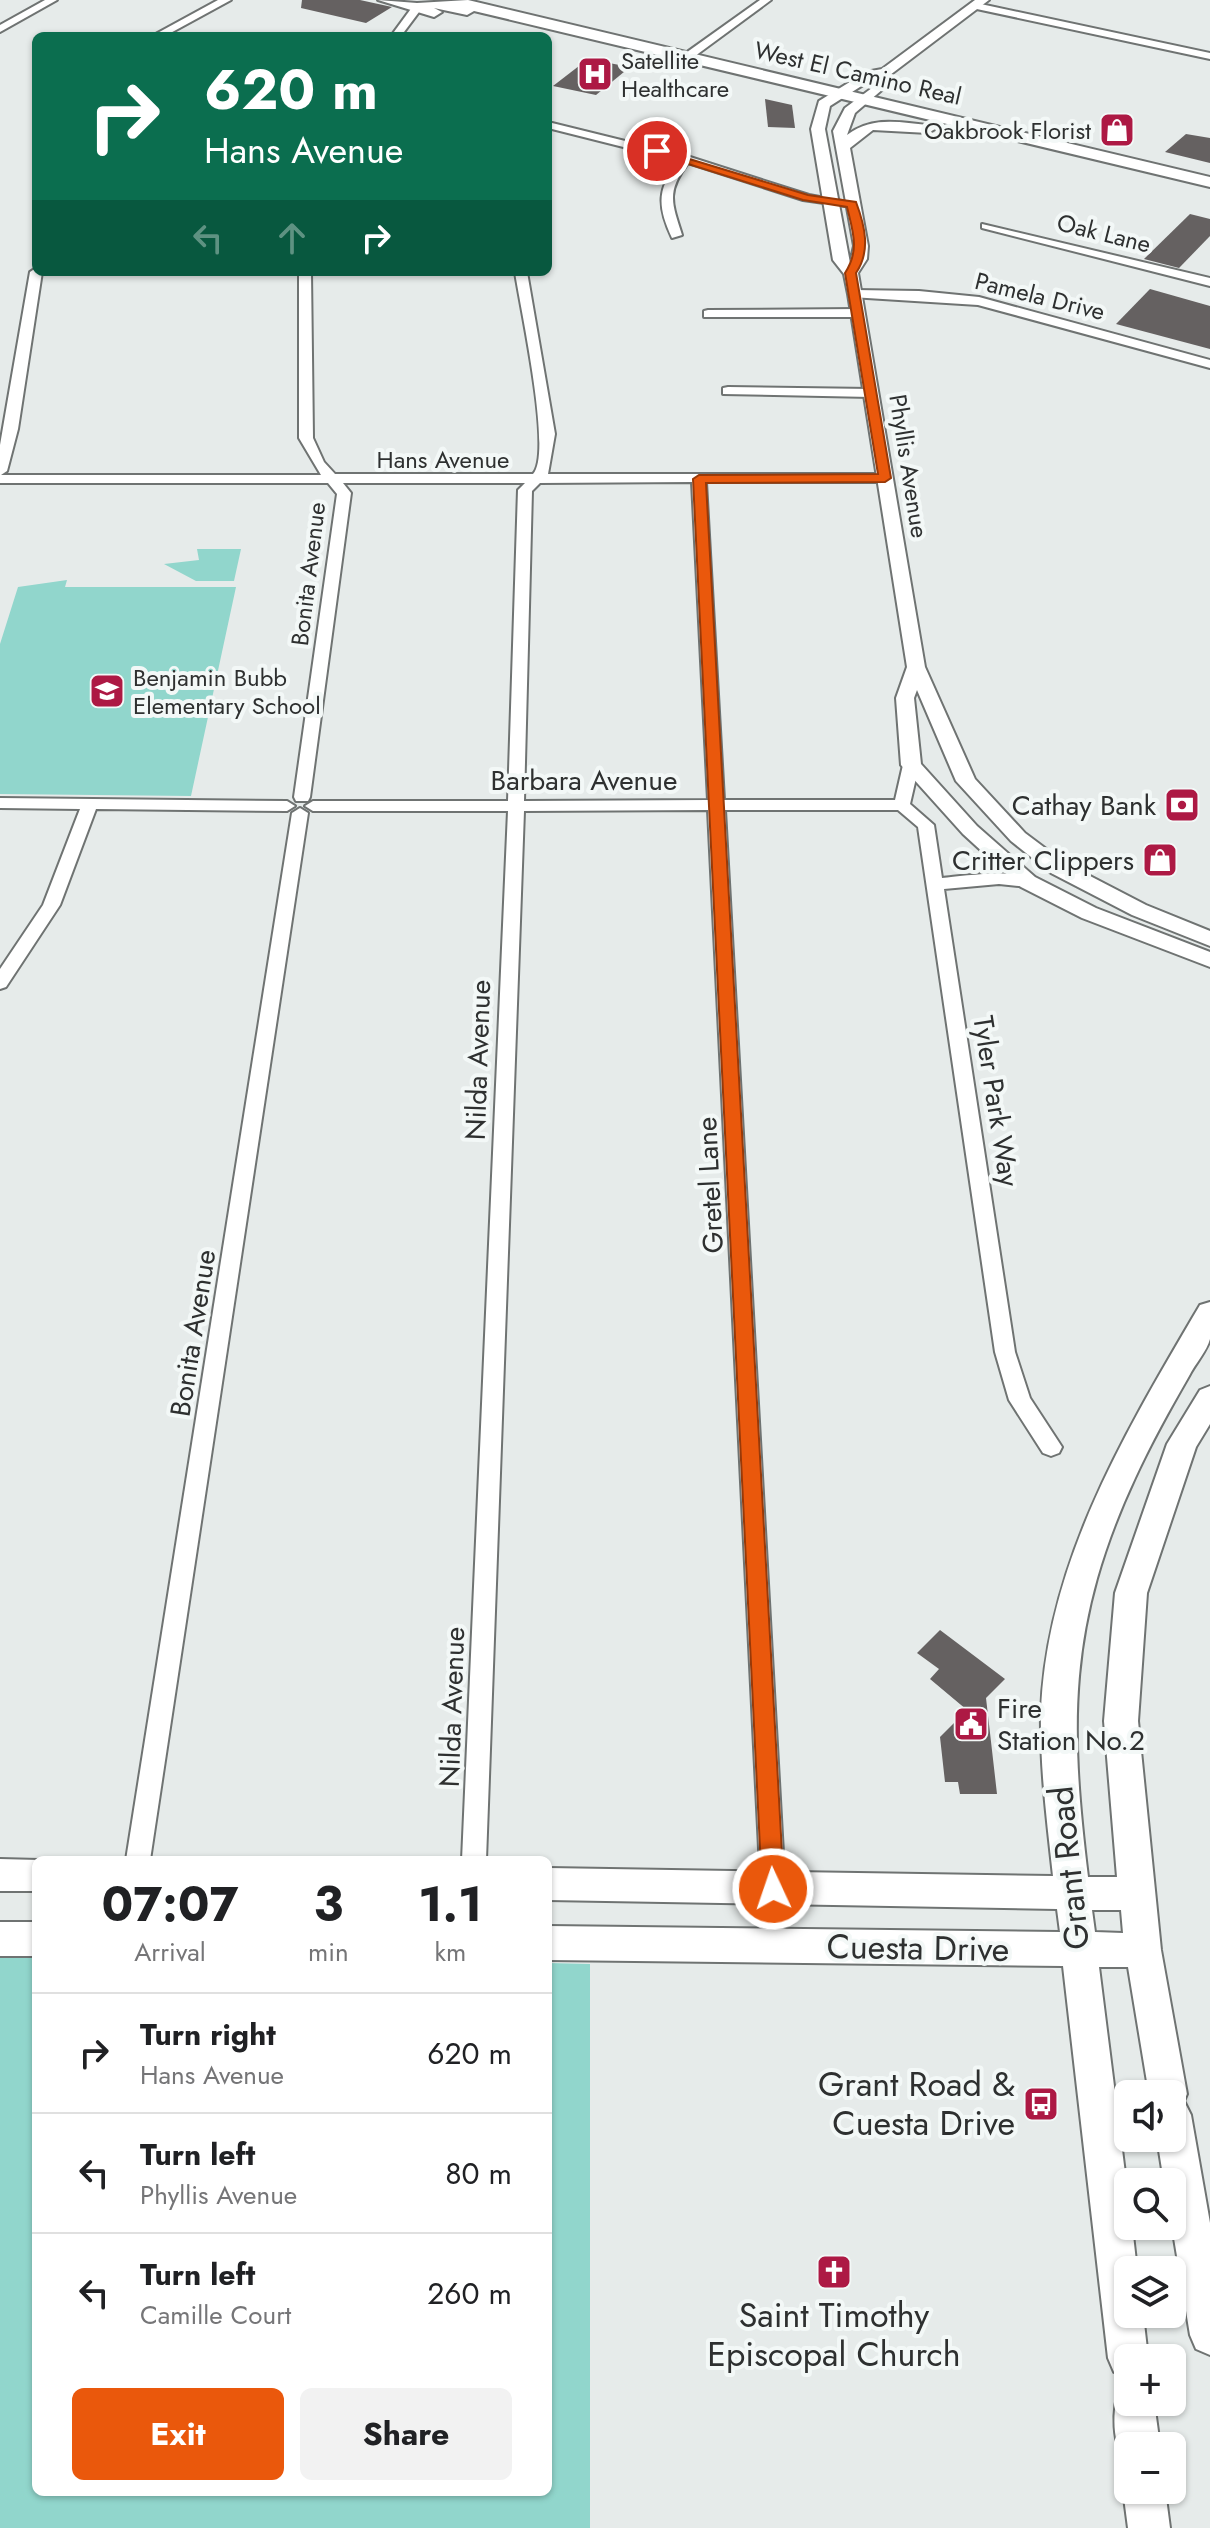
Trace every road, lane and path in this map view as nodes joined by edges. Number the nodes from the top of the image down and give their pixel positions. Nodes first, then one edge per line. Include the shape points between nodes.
1 (24, 0) edge
2 (226, 0) edge
3 (385, 0) edge
4 (449, 0) edge
5 (766, 0) edge
6 (48, 2) edge
7 (979, 3) edge
8 (417, 8) junction
9 (0, 29) edge
10 (165, 32) edge
11 (399, 32) edge
12 (519, 32) edge
13 (606, 38) junction
14 (552, 40) edge
15 (1210, 56) edge
16 (687, 57) junction
17 (886, 72) junction
18 (839, 94) junction
19 (864, 100) junction
20 (824, 104) junction
21 (850, 111) junction
22 (552, 126) edge
23 (566, 129) junction
24 (928, 129) junction
25 (552, 140) edge
26 (842, 149) junction
27 (686, 159) junction
28 (1210, 182) edge
29 (1210, 197) edge
30 (830, 201) junction
31 (852, 204) junction
32 (986, 226) dead end
33 (676, 235) dead end
34 (851, 273) junction
35 (35, 276) edge
36 (305, 276) edge
37 (522, 276) edge
38 (1210, 282) edge
39 (855, 294) junction
40 (858, 313) junction
41 (708, 314) dead end
42 (1210, 364) edge
43 (728, 391) dead end
44 (871, 393) junction
45 (0, 471) edge
46 (885, 478) junction
47 (0, 479) edge
48 (699, 479) junction
49 (335, 481) junction
50 (532, 481) junction
51 (916, 667) junction
52 (911, 765) junction
53 (0, 803) edge
54 (90, 804) junction
55 (301, 805) junction
56 (902, 805) junction
57 (516, 806) junction
58 (719, 806) junction
59 (1028, 882) junction
60 (935, 884) junction
61 (1210, 939) edge
62 (1210, 960) edge
63 (0, 983) edge
64 (1210, 1313) edge
65 (1210, 1398) edge
66 (1051, 1447) dead end
67 (139, 1856) edge
68 (474, 1856) edge
69 (0, 1875) edge
70 (32, 1875) edge
71 (552, 1884) edge
72 (773, 1889) junction
73 (1073, 1893) junction
74 (1137, 1894) junction
75 (0, 1939) edge
76 (32, 1939) edge
77 (552, 1943) edge
78 (1079, 1950) junction
79 (1143, 1950) junction
80 (1166, 2080) edge
81 (1178, 2152) edge
82 (1210, 2335) edge
83 (1126, 2344) edge
84 (1146, 2504) edge
85 (1149, 2528) edge

1 - 6 street
2 - 10 street
3 - 8 main road
4 - 13 main road, West El Camino Real
5 - 16 street
6 - 9 street
7 - 15 street
7 - 17 street
8 - 11 street
8 - 12 main road
8 - 13 main road via 434,3
13 - 16 main road, West El Camino Real
14 - 20 main road, West El Camino Real
16 - 18 main road, West El Camino Real
17 - 18 street via 870,75
17 - 19 street via 886,81
18 - 19 main road, West El Camino Real
18 - 20 street
19 - 21 street
19 - 28 main road, West El Camino Real
20 - 21 main road, West El Camino Real
20 - 30 street, Phyllis Avenue via 818,129
21 - 24 main road, West El Camino Real
21 - 26 street, Phyllis Avenue via 840,131
22 - 23 street
23 - 25 street
23 - 27 street
24 - 26 street via 866,126 855,130
24 - 29 main road, West El Camino Real
26 - 31 street, Phyllis Avenue
27 - 30 street
27 - 33 street via 669,178 664,195
30 - 31 street
30 - 34 street, Phyllis Avenue via 840,260
31 - 34 street, Phyllis Avenue via 861,246
32 - 38 street, Oak Lane
34 - 39 street, Phyllis Avenue
35 - 45 street
36 - 49 street, Bonita Avenue via 306,438 318,463
37 - 50 street, Nilda Avenue via 548,434 544,471
39 - 40 street, Phyllis Avenue
39 - 42 street, Pamela Drive via 979,301
40 - 41 street
40 - 44 street, Phyllis Avenue
43 - 44 street
44 - 46 street, Phyllis Avenue
46 - 48 street, Hans Avenue
46 - 51 street, Phyllis Avenue
47 - 49 street, Hans Avenue
48 - 50 street, Hans Avenue
48 - 58 street, Gretel Lane
49 - 50 street, Hans Avenue
49 - 55 street, Bonita Avenue via 344,493
50 - 57 street, Nilda Avenue via 525,490
51 - 52 street, Phyllis Avenue via 905,698
51 - 61 street, Phyllis Avenue via 966,781 1018,837 1086,885
52 - 56 street
52 - 59 street via 970,830
53 - 54 street, Barbara Avenue
54 - 55 street, Barbara Avenue
54 - 63 street via 51,905
55 - 57 street, Barbara Avenue
55 - 67 street, Bonita Avenue
56 - 58 street, Barbara Avenue
56 - 60 street, Tyler Park Way via 926,825
57 - 58 street, Barbara Avenue
57 - 68 street, Nilda Avenue
58 - 72 street, Gretel Lane
59 - 60 street
59 - 62 street via 1089,913
60 - 66 street, Tyler Park Way via 1005,1352 1020,1400
64 - 73 main road, Grant Road via 1143,1429 1078,1578 1066,1637 1056,1742
65 - 74 main road via 1182,1444 1131,1593 1121,1721
69 - 70 main road
71 - 72 main road, Cuesta Drive
72 - 73 main road, Cuesta Drive
73 - 74 main road, Cuesta Drive
73 - 78 main road, Grant Road
74 - 79 main road
75 - 76 main road
77 - 78 main road, Cuesta Drive
78 - 79 main road, Cuesta Drive
78 - 83 main road, Grant Road
79 - 80 main road
81 - 82 main road
84 - 85 main road

